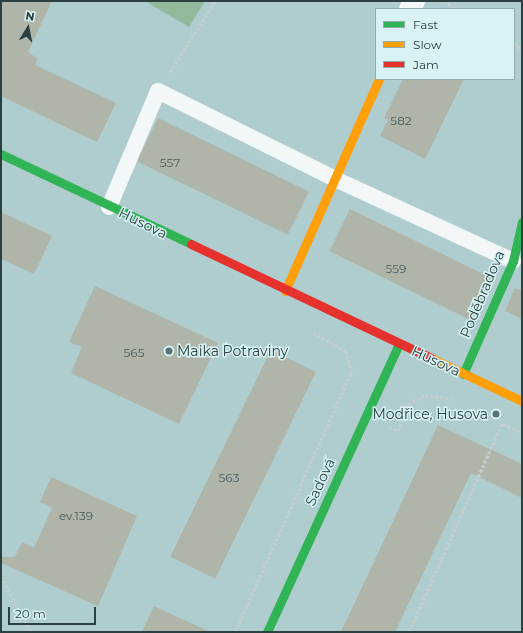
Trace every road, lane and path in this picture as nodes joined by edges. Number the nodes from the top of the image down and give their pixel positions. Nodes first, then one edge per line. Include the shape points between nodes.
1 (214, 1) edge
2 (444, 1) edge
3 (455, 8) edge
4 (379, 80) edge
5 (158, 91) junction
6 (1, 154) edge
7 (335, 179) junction
8 (110, 207) junction
9 (522, 222) edge
10 (513, 261) junction
11 (285, 291) junction
12 (305, 329) dead end
13 (399, 344) junction
14 (463, 374) junction
15 (460, 402) dead end
16 (522, 402) edge
17 (333, 413) junction
18 (366, 416) junction
19 (495, 420) dead end
20 (502, 423) junction
21 (522, 433) edge
22 (1, 576) edge
23 (31, 632) edge
24 (235, 632) edge
25 (267, 632) edge
26 (409, 632) edge

1 - 5 path
2 - 3 path
4 - 7 street
5 - 7 lane
5 - 8 lane
6 - 8 street, Husova
7 - 10 lane
7 - 11 street
8 - 11 street, Husova
9 - 10 street, Poděbradova
10 - 14 street, Poděbradova
11 - 13 street, Husova
12 - 17 path via 346,352 351,373
13 - 14 street, Husova
13 - 18 street, Sadová
14 - 16 street, Husova
15 - 18 path via 425,395 408,404 398,431
17 - 18 path
17 - 24 path
18 - 25 street, Sadová
19 - 20 path
20 - 21 path
20 - 26 path
22 - 23 path

